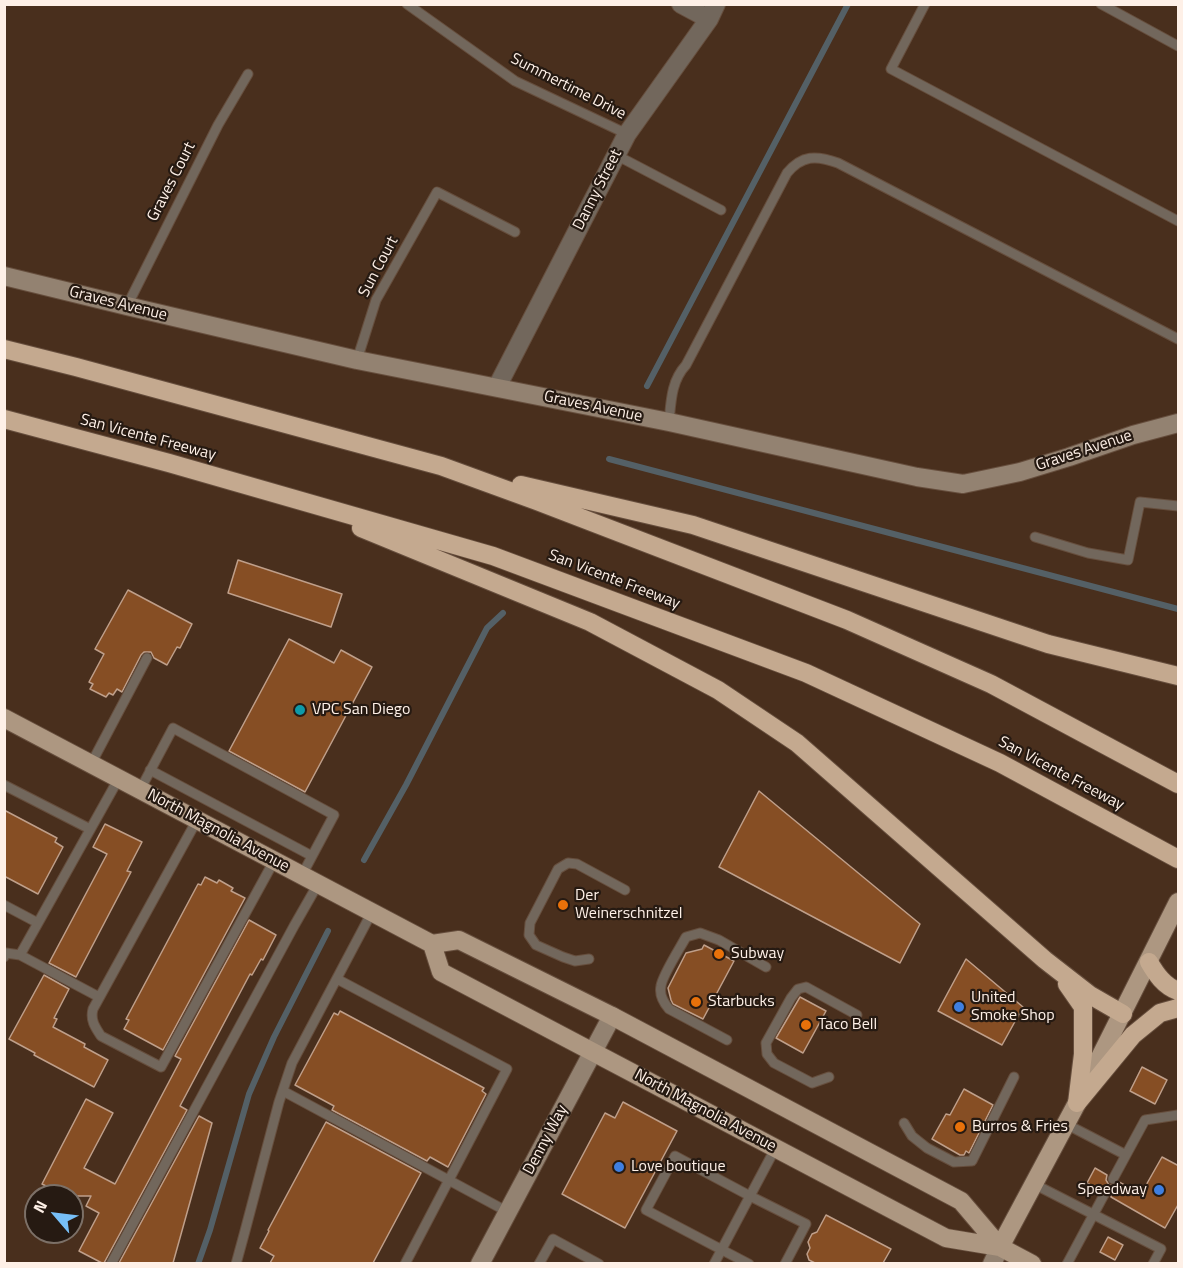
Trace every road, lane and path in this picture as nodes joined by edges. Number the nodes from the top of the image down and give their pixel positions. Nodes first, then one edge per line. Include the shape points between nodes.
1 (407, 4) edge
2 (681, 4) edge
3 (925, 4) edge
4 (1101, 4) edge
5 (712, 12) edge
6 (1179, 46) edge
7 (248, 74) dead end
8 (627, 134) junction
9 (616, 155) junction
10 (721, 210) dead end
11 (1179, 221) edge
12 (515, 232) dead end
13 (4, 276) edge
14 (127, 306) junction
15 (1179, 339) edge
16 (4, 349) edge
17 (357, 360) junction
18 (497, 387) junction
19 (4, 419) edge
20 (669, 422) junction
21 (1179, 423) edge
22 (441, 466) junction
23 (282, 496) junction
24 (1179, 506) edge
25 (1035, 537) dead end
26 (147, 658) dead end
27 (1179, 676) edge
28 (4, 718) edge
29 (91, 764) junction
30 (150, 771) junction
31 (118, 778) junction
32 (1179, 784) edge
33 (4, 785) edge
34 (140, 790) junction
35 (197, 820) junction
36 (90, 829) junction
37 (312, 855) junction
38 (1179, 859) edge
39 (274, 861) junction
40 (302, 875) junction
41 (318, 884) junction
42 (625, 890) dead end
43 (1179, 902) edge
44 (4, 905) edge
45 (372, 912) junction
46 (38, 923) junction
47 (432, 944) junction
48 (20, 955) junction
49 (4, 957) edge
50 (588, 959) dead end
51 (1046, 960) junction
52 (1149, 962) junction
53 (766, 967) dead end
54 (337, 978) junction
55 (1179, 991) edge
56 (99, 998) junction
57 (1179, 1008) edge
58 (1123, 1014) junction
59 (857, 1015) dead end
60 (612, 1016) junction
61 (727, 1040) dead end
62 (592, 1052) junction
63 (829, 1077) dead end
64 (1014, 1077) dead end
65 (283, 1091) junction
66 (1077, 1103) junction
67 (1179, 1115) edge
68 (904, 1123) dead end
69 (1066, 1124) junction
70 (775, 1149) junction
71 (1126, 1155) junction
72 (1113, 1179) dead end
73 (448, 1181) junction
74 (1034, 1184) junction
75 (1105, 1193) dead end
76 (750, 1196) junction
77 (508, 1212) junction
78 (1094, 1214) junction
79 (721, 1249) junction
80 (996, 1255) edge
81 (111, 1263) edge
82 (236, 1263) edge
83 (405, 1263) edge
84 (480, 1263) edge
85 (539, 1263) edge
86 (599, 1263) edge
87 (714, 1263) edge
88 (749, 1263) edge
89 (785, 1263) edge
90 (1032, 1263) edge
91 (1067, 1263) edge
92 (1154, 1263) edge

1 - 8 lane, Summertime Drive via 515,81
2 - 5 street
3 - 11 lane via 891,69
4 - 6 lane
5 - 8 street, Danny Street
7 - 14 lane, Graves Court via 218,125
8 - 9 street, Danny Street
9 - 10 lane
9 - 18 street, Danny Street
12 - 17 lane, Sun Court via 437,192 376,300
13 - 14 main road, Graves Avenue
14 - 17 main road, Graves Avenue
15 - 20 lane via 838,163 818,157 800,161 787,174 680,372
16 - 22 highway
17 - 18 main road, Graves Avenue
18 - 20 main road, Graves Avenue
19 - 23 highway, San Vicente Freeway
20 - 21 main road, Graves Avenue via 963,484 1020,472
22 - 27 highway via 693,525 1048,644
22 - 32 highway via 847,620 991,684
23 - 38 highway, San Vicente Freeway via 493,556 806,673 1000,763
23 - 51 highway via 590,622 718,690 797,743
24 - 25 lane via 1140,502 1128,560
26 - 29 lane
28 - 29 main road, North Magnolia Avenue
29 - 31 main road, North Magnolia Avenue
30 - 34 lane
30 - 37 lane
30 - 37 lane via 173,728 334,815
31 - 34 main road, North Magnolia Avenue
31 - 36 lane
33 - 36 lane
34 - 35 main road, North Magnolia Avenue
35 - 39 main road, North Magnolia Avenue
35 - 56 lane
36 - 46 lane
37 - 40 lane
39 - 40 main road, North Magnolia Avenue
39 - 56 lane via 161,1067 101,1036 91,1016
40 - 41 main road, North Magnolia Avenue
41 - 45 main road, North Magnolia Avenue
41 - 81 lane
42 - 50 lane via 577,864 568,863 558,869 530,923 529,935 536,945 563,957 575,961
43 - 52 main road
44 - 46 lane
45 - 47 main road, North Magnolia Avenue
45 - 54 lane
46 - 48 lane
47 - 60 main road, North Magnolia Avenue via 459,940
47 - 62 main road, North Magnolia Avenue via 441,972
48 - 49 lane via 6,953
48 - 56 lane
51 - 58 highway via 1090,995
51 - 66 highway via 1083,1007
52 - 55 highway via 1158,977
52 - 58 main road
53 - 61 lane via 700,933 686,937 660,985 663,1003 669,1009
54 - 65 lane via 292,1064
54 - 73 lane via 507,1069
57 - 66 highway via 1160,1013 1133,1035
58 - 66 main road
59 - 63 lane via 806,987 798,989 766,1043 767,1054 774,1063 812,1083
60 - 62 main road, Denny Way
60 - 80 main road, North Magnolia Avenue via 961,1201
62 - 70 main road, North Magnolia Avenue
62 - 77 main road, Denny Way
64 - 68 lane via 972,1161 954,1162 927,1148
65 - 73 lane
65 - 82 lane
66 - 69 main road
67 - 71 lane via 1145,1120
69 - 71 lane
69 - 74 main road
70 - 76 lane
70 - 80 main road, North Magnolia Avenue via 946,1238
71 - 72 lane
73 - 77 lane
73 - 83 lane
74 - 78 lane
74 - 80 main road
75 - 78 lane
76 - 79 lane
76 - 79 lane via 675,1156 646,1210
76 - 89 lane via 806,1224
77 - 84 main road, Denny Way
78 - 91 lane
78 - 92 lane via 1161,1249
79 - 87 lane
79 - 88 lane
80 - 90 main road, North Magnolia Avenue
85 - 86 lane via 553,1239

